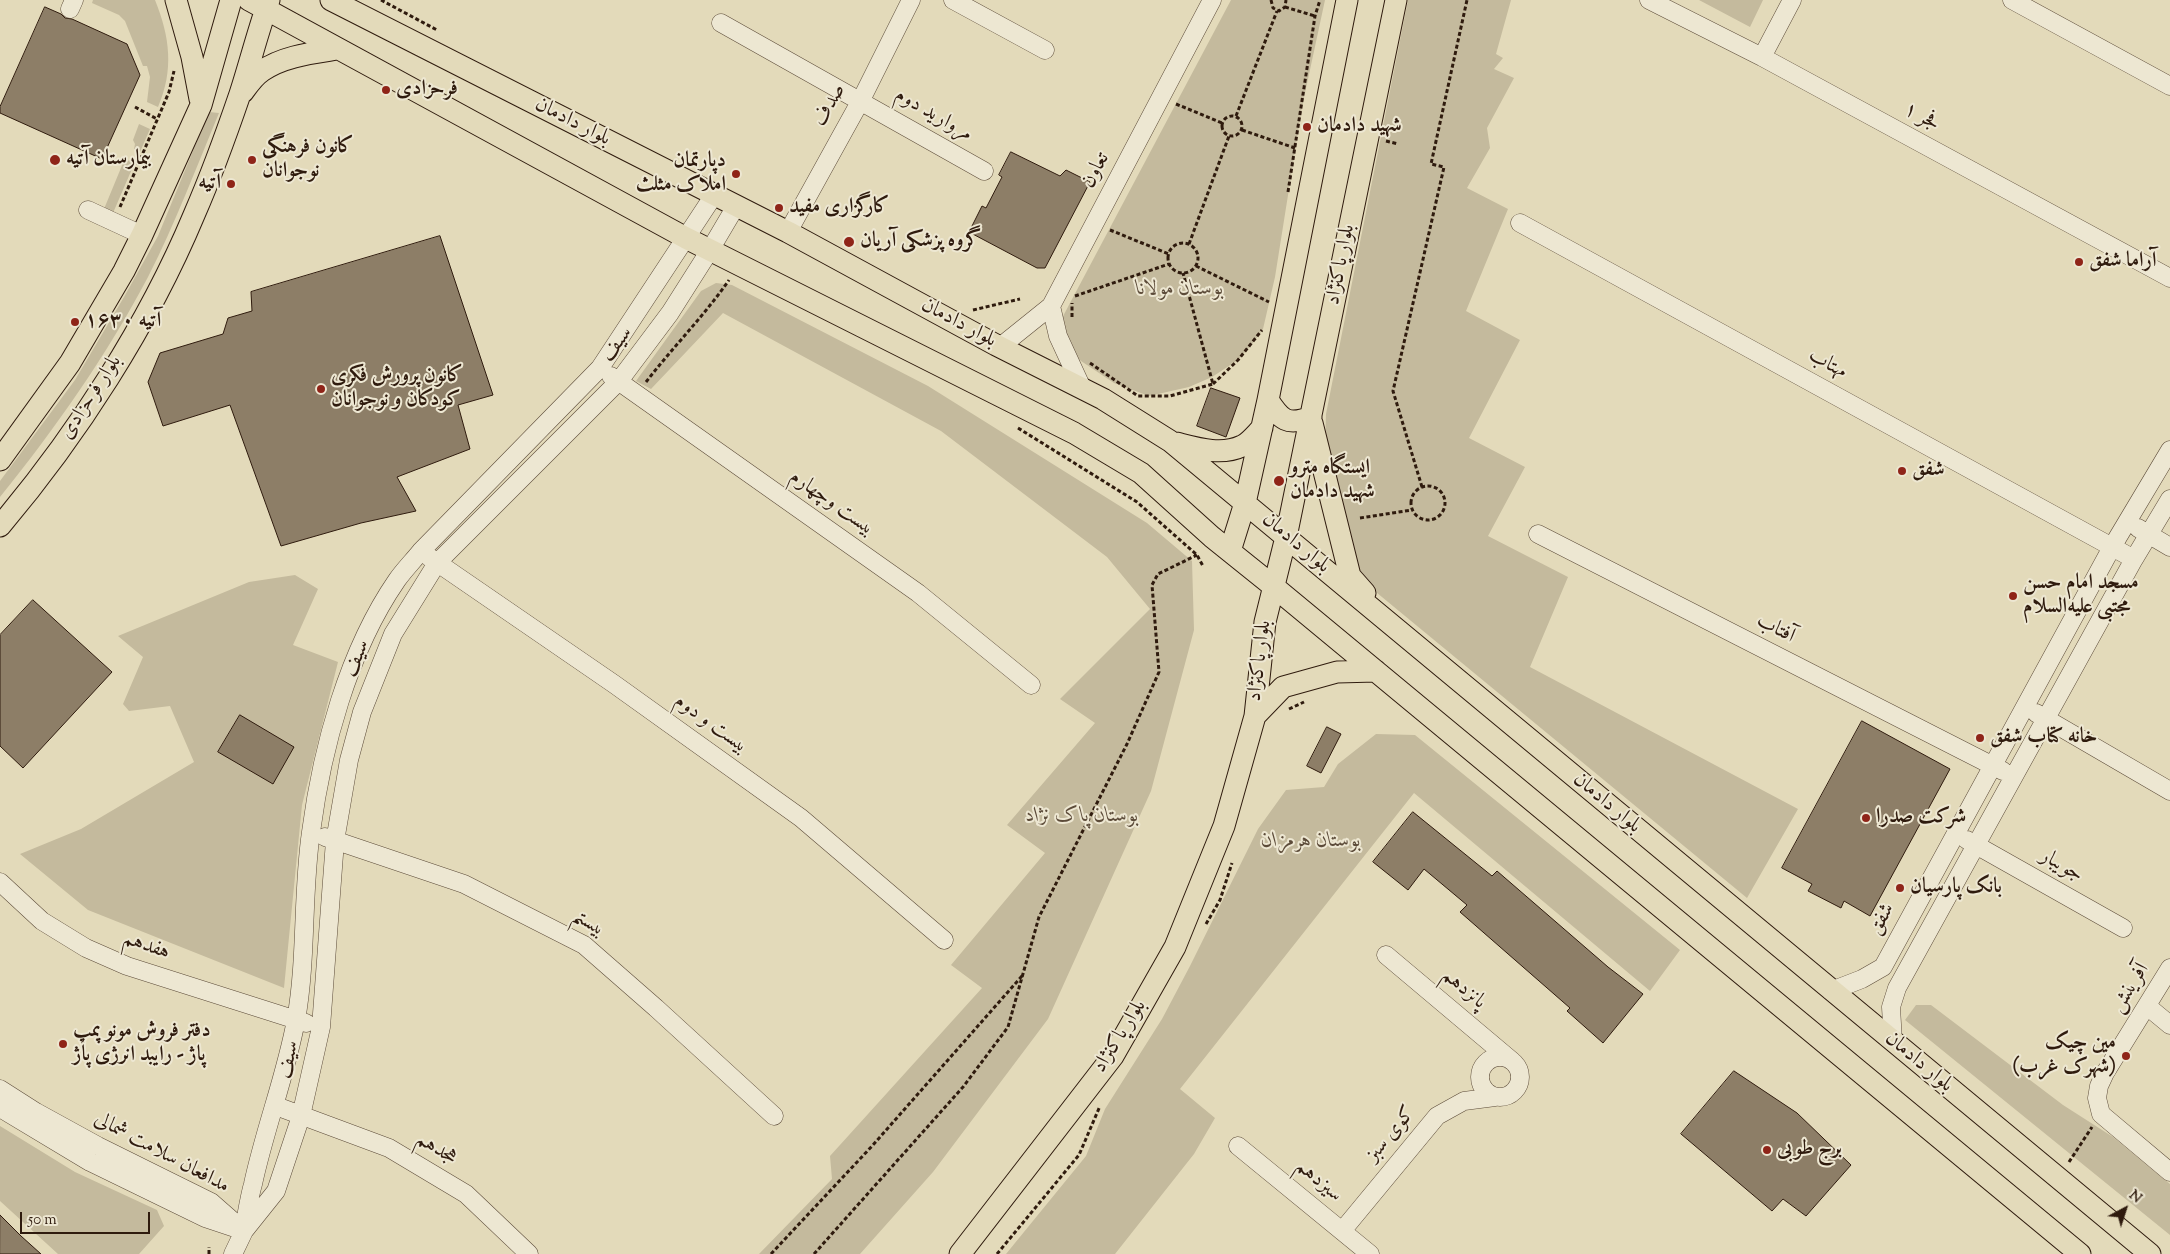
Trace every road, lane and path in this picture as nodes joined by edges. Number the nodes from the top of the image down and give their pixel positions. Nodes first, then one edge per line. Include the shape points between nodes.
1 (176, 0) edge
2 (231, 0) edge
3 (331, 0) edge
4 (911, 0) edge
5 (953, 0) edge
6 (1212, 0) edge
7 (1271, 0) edge
8 (1286, 0) edge
9 (1320, 0) edge
10 (1347, 0) edge
11 (1396, 0) edge
12 (1467, 0) edge
13 (1649, 0) edge
14 (1792, 0) edge
15 (2012, 0) edge
16 (261, 3) edge
17 (1285, 7) junction
18 (1277, 11) junction
19 (1315, 16) junction
20 (721, 23) dead end
21 (338, 49) junction
22 (1045, 50) dead end
23 (1762, 57) junction
24 (174, 69) dead end
25 (2170, 86) edge
26 (239, 96) junction
27 (861, 100) junction
28 (1176, 104) dead end
29 (201, 105) junction
30 (135, 107) dead end
31 (1236, 116) junction
32 (157, 119) junction
33 (1222, 122) junction
34 (1242, 130) junction
35 (1229, 136) junction
36 (1295, 148) junction
37 (984, 170) dead end
38 (714, 195) junction
39 (1287, 196) dead end
40 (736, 206) junction
41 (119, 208) dead end
42 (88, 210) dead end
43 (1520, 223) dead end
44 (1110, 230) dead end
45 (788, 232) junction
46 (142, 235) junction
47 (686, 238) junction
48 (1189, 244) junction
49 (710, 250) junction
50 (1169, 254) junction
51 (1169, 264) junction
52 (1196, 266) junction
53 (1182, 273) junction
54 (732, 276) dead end
55 (2170, 278) edge
56 (1271, 292) dead end
57 (1072, 297) dead end
58 (1020, 299) dead end
59 (1269, 302) junction
60 (965, 306) dead end
61 (1050, 306) junction
62 (1267, 311) dead end
63 (1263, 329) dead end
64 (1000, 347) junction
65 (1086, 359) dead end
66 (600, 368) junction
67 (620, 381) junction
68 (1213, 384) junction
69 (1082, 388) junction
70 (637, 394) junction
71 (1268, 400) junction
72 (1311, 418) junction
73 (1011, 424) dead end
74 (1262, 428) junction
75 (1170, 441) junction
76 (2170, 450) edge
77 (0, 460) edge
78 (1422, 487) junction
79 (2170, 498) edge
80 (1245, 503) junction
81 (1412, 510) junction
82 (1360, 518) dead end
83 (2127, 522) junction
84 (0, 526) edge
85 (1538, 534) dead end
86 (2148, 534) junction
87 (1286, 537) junction
88 (2112, 547) junction
89 (2170, 547) edge
90 (421, 551) junction
91 (1230, 551) junction
92 (1197, 555) junction
93 (2134, 559) junction
94 (437, 563) junction
95 (1203, 566) dead end
96 (1273, 586) junction
97 (1394, 628) junction
98 (1376, 670) junction
99 (1031, 685) dead end
100 (1308, 700) dead end
101 (2025, 706) junction
102 (1283, 712) dead end
103 (1255, 716) junction
104 (2045, 718) junction
105 (1992, 765) junction
106 (2014, 777) junction
107 (2170, 791) edge
108 (310, 832) junction
109 (1955, 833) junction
110 (335, 841) junction
111 (1976, 845) junction
112 (1234, 854) dead end
113 (0, 882) edge
114 (1206, 925) dead end
115 (2123, 928) dead end
116 (944, 940) dead end
117 (1386, 955) dead end
118 (2170, 968) edge
119 (1023, 976) junction
120 (1831, 991) junction
121 (2147, 1006) junction
122 (296, 1020) junction
123 (2170, 1024) edge
124 (320, 1027) junction
125 (1893, 1042) junction
126 (1512, 1061) junction
127 (0, 1088) edge
128 (1495, 1097) junction
129 (1101, 1104) dead end
130 (276, 1106) junction
131 (0, 1108) edge
132 (2101, 1114) junction
133 (301, 1116) junction
134 (774, 1116) dead end
135 (1238, 1146) dead end
136 (2069, 1162) dead end
137 (2170, 1172) edge
138 (244, 1231) junction
139 (1342, 1231) junction
140 (2061, 1246) edge
141 (209, 1247) dead end
142 (209, 1254) edge
143 (233, 1254) edge
144 (529, 1254) edge
145 (771, 1254) edge
146 (814, 1254) edge
147 (960, 1254) edge
148 (997, 1254) edge
149 (1370, 1254) edge
150 (2080, 1254) edge
151 (2150, 1254) edge

1 - 29 main road
2 - 29 main road, بلوار فرحزادی
3 - 38 main road, بلوار دادمان
4 - 27 street, صدف
5 - 22 street
6 - 61 street, تعاون
7 - 18 path via 1271,6
8 - 17 path
9 - 19 path
10 - 71 main road
11 - 72 main road, بلوار پاکنژاد
12 - 78 path via 1431,164 1444,167 1393,391
13 - 23 street, فجر ۱
14 - 23 street
15 - 25 street
16 - 21 main road, بلوار دادمان
16 - 26 main road, بلوار فرحزادی
17 - 18 path
17 - 19 path
18 - 31 path
19 - 36 path
20 - 27 street, مروارید دوم
21 - 26 main road via 289,59 263,70
21 - 47 main road, بلوار دادمان
23 - 55 street, فجر ۱
24 - 32 path
26 - 84 main road, بلوار فرحزادی via 194,215 158,292 102,387 38,481
27 - 37 street, مروارید دوم
27 - 45 street, صدف
28 - 33 path
29 - 46 main road, بلوار فرحزادی
30 - 32 path
31 - 33 path via 1226,117
31 - 34 path
32 - 41 path
33 - 35 path via 1222,130
34 - 35 path via 1238,135
34 - 36 path
35 - 48 path
36 - 39 path
38 - 40 main road, بلوار دادمان
38 - 47 street, سیف
40 - 45 main road, بلوار دادمان
40 - 49 street, سیف
42 - 46 street
43 - 88 street, مهتاب
44 - 50 path
45 - 64 main road, بلوار دادمان
46 - 77 main road, بلوار فرحزادی via 70,363
47 - 49 main road, بلوار دادمان
47 - 66 street, سیف
48 - 50 path via 1175,246
48 - 52 path via 1198,256
49 - 67 street, سیف via 670,313
49 - 91 main road, بلوار دادمان via 1074,434 1141,473
50 - 51 path
51 - 53 path
51 - 57 path
52 - 53 path
52 - 59 path
53 - 68 path
54 - 70 path
56 - 59 path
58 - 60 path via 974,310
59 - 62 path
61 - 64 street, تعاون
61 - 69 street via 1058,336
63 - 68 path
64 - 69 main road, بلوار دادمان
65 - 68 path via 1138,396 1170,396
66 - 67 street, بیست وچهارم
66 - 90 street, سیف
67 - 70 street, بیست وچهارم
67 - 94 street, سیف
69 - 75 main road, بلوار دادمان
70 - 99 street, بیست وچهارم via 918,593
71 - 72 main road via 1277,414 1288,422
71 - 74 main road
72 - 87 main road, بلوار پاکنژاد
72 - 97 main road via 1350,576
73 - 92 path via 1137,502
74 - 75 main road via 1243,446 1227,450 1203,450
74 - 80 main road
75 - 80 main road, بلوار دادمان
76 - 83 street, شفق
78 - 81 path via 1413,494
78 - 81 path via 1433,486 1442,493 1444,510 1431,520 1420,518
79 - 86 street
80 - 87 main road, بلوار دادمان
80 - 91 main road
81 - 82 path
83 - 86 street
83 - 88 street, شفق
85 - 105 street, آفتاب
86 - 89 street
86 - 93 street
87 - 96 main road, بلوار پاکنژاد
87 - 97 main road, بلوار دادمان
88 - 93 street, مهتاب
88 - 101 street, شفق
90 - 94 street, بیست و دوم
90 - 108 street, سیف via 397,580 355,661 332,728
91 - 96 main road, بلوار دادمان
92 - 95 path
92 - 119 path via 1158,574 1152,585 1159,672 1127,744 1039,917
93 - 104 street
94 - 110 street, سیف via 393,634 375,674 349,760
94 - 116 street, بیست و دوم via 802,818
96 - 98 main road, بلوار دادمان
96 - 103 main road, بلوار پاکنژاد via 1265,622
97 - 120 main road, بلوار دادمان
98 - 103 main road via 1336,672 1283,687
98 - 140 main road, بلوار دادمان
100 - 102 path
101 - 104 street
101 - 105 street, شفق
103 - 147 main road, بلوار پاکنژاد via 1224,826 1175,947 1113,1056
104 - 106 street
104 - 107 street
105 - 106 street, آفتاب
105 - 109 street, شفق
106 - 111 street
108 - 110 street, بیستم
108 - 122 street, سیف
109 - 111 street, جویبار
109 - 120 street, شفق via 1883,967 1862,980
110 - 124 street, سیف
110 - 134 street, بیستم via 464,884 584,945
111 - 115 street, جویبار
111 - 125 street via 1897,988 1891,1007
112 - 114 path via 1220,900
113 - 122 street, هفدهم via 42,920 86,948 126,966
117 - 126 street, پانزدهم
118 - 121 street, آفرینش
119 - 145 path
119 - 146 path via 1008,1027 963,1087
120 - 125 main road, بلوار دادمان
121 - 123 street
121 - 132 street, آفرینش via 2099,1086 2097,1098
122 - 124 street, هفدهم
122 - 130 street, سیف
124 - 133 street, سیف
125 - 151 main road, بلوار دادمان
126 - 128 street via 1520,1072 1519,1086 1509,1096
126 - 128 street via 1499,1057 1486,1063 1480,1076 1484,1089
127 - 138 street, مدافعان سلامت شمالی via 98,1146 211,1202
128 - 139 street, کوی سبز via 1464,1101 1437,1116
129 - 148 path via 1078,1155
130 - 133 street, هجدهم
130 - 138 street, سیف via 253,1182
131 - 138 street, مدافعان سلامت شمالی via 90,1162 205,1218
132 - 136 path
132 - 137 street
133 - 138 street, سیف via 276,1191
133 - 144 street, هجدهم via 389,1148 466,1194
135 - 139 street, سیزدهم
138 - 143 street, سیف
139 - 149 street, سیزدهم
140 - 150 main road, بلوار دادمان
141 - 142 path

